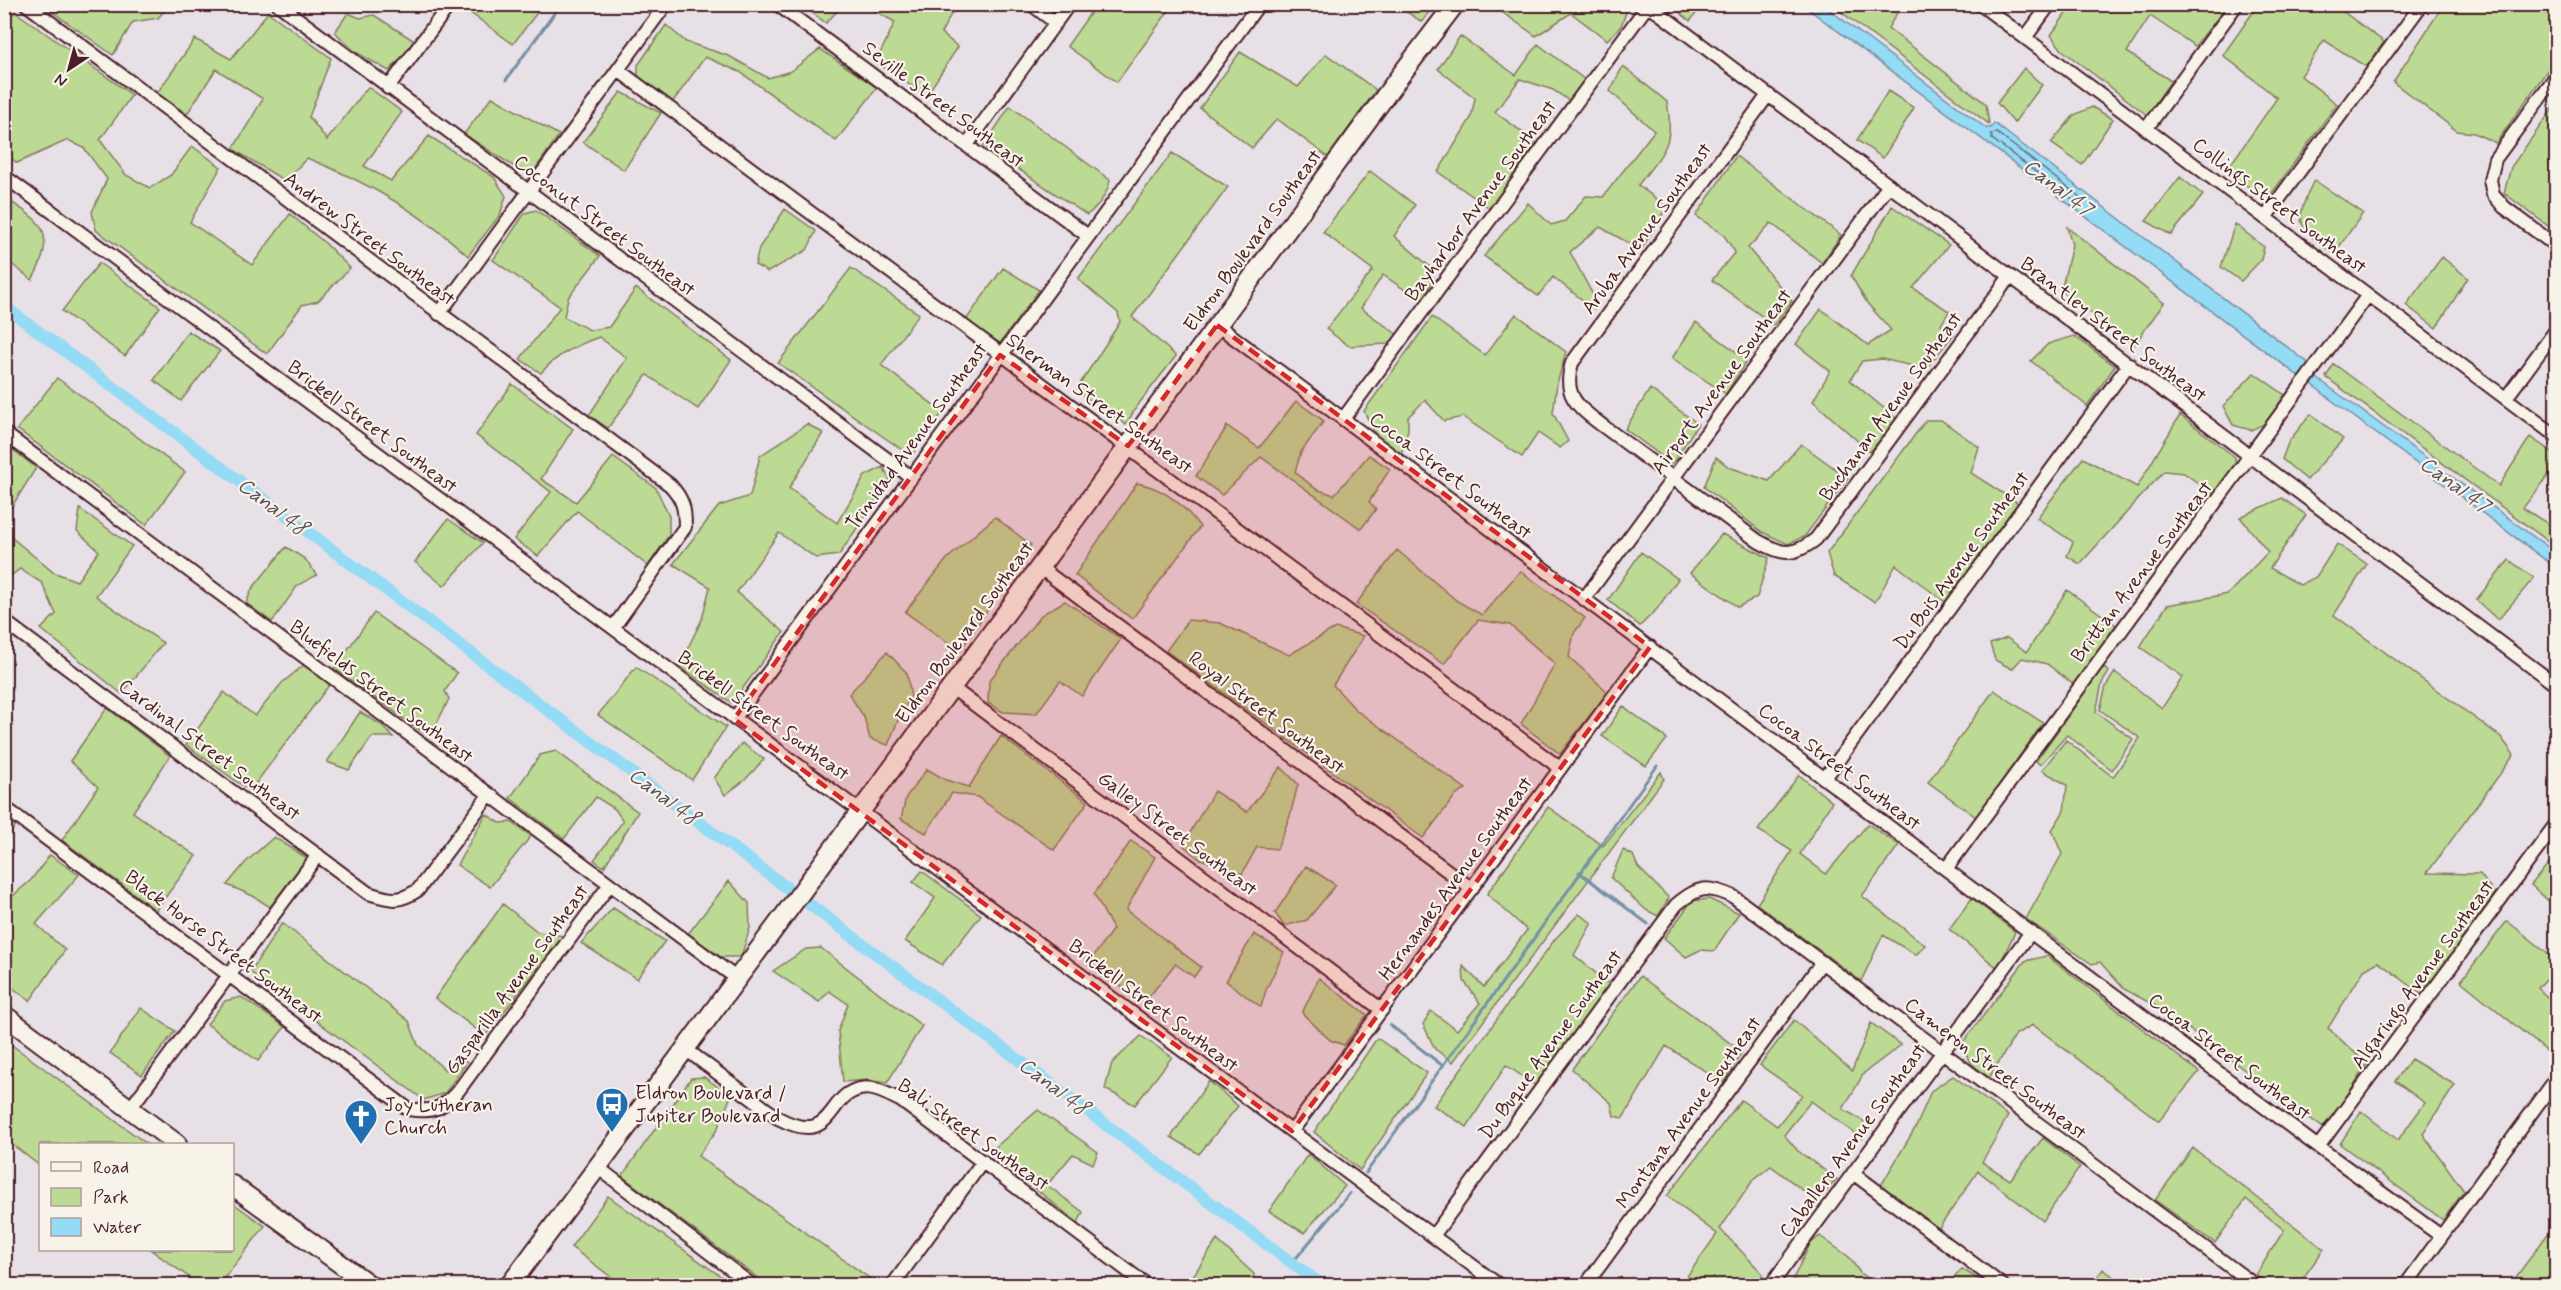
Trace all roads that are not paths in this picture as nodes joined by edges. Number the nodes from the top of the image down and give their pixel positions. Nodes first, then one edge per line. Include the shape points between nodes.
1 (26, 4) edge
2 (278, 4) edge
3 (450, 4) edge
4 (666, 4) edge
5 (777, 4) edge
6 (1031, 4) edge
7 (1070, 4) edge
8 (1259, 4) edge
9 (1455, 4) edge
10 (1980, 4) edge
11 (2050, 4) edge
12 (2237, 4) edge
13 (2422, 4) edge
14 (1647, 5) edge
15 (1056, 23) junction
16 (2025, 38) junction
17 (618, 70) junction
18 (2556, 76) edge
19 (388, 88) junction
20 (1768, 95) junction
21 (2146, 129) junction
22 (967, 145) junction
23 (4, 176) edge
24 (1889, 185) junction
25 (528, 192) junction
26 (2265, 218) junction
27 (1088, 236) junction
28 (2556, 246) edge
29 (2010, 276) junction
30 (2368, 295) junction
31 (440, 314) junction
32 (1217, 325) junction
33 (2556, 330) edge
34 (1000, 355) junction
35 (2129, 364) junction
36 (2506, 398) junction
37 (1343, 419) junction
38 (4, 433) edge
39 (2556, 436) edge
40 (1128, 446) junction
41 (2252, 456) junction
42 (911, 477) junction
43 (1674, 478) junction
44 (1039, 567) junction
45 (1584, 599) junction
46 (4, 621) edge
47 (613, 628) junction
48 (1650, 647) junction
49 (2556, 685) edge
50 (951, 687) junction
51 (734, 718) junction
52 (1560, 768) junction
53 (1825, 778) junction
54 (489, 795) junction
55 (4, 807) edge
56 (861, 810) junction
57 (2556, 824) edge
58 (318, 855) junction
59 (1946, 869) junction
60 (610, 884) junction
61 (1709, 888) joint
62 (1472, 889) junction
63 (2031, 932) junction
64 (1821, 962) junction
65 (230, 975) junction
66 (736, 978) junction
67 (1382, 1010) junction
68 (4, 1015) edge
69 (684, 1048) junction
70 (1941, 1052) junction
71 (2556, 1079) edge
72 (129, 1110) junction
73 (422, 1111) joint
74 (1292, 1131) junction
75 (176, 1143) edge
76 (2318, 1147) junction
77 (983, 1161) junction
78 (596, 1166) junction
79 (1852, 1173) junction
80 (234, 1186) edge
81 (1433, 1236) junction
82 (2441, 1236) junction
83 (893, 1285) edge
84 (371, 1286) edge
85 (509, 1286) edge
86 (753, 1286) edge
87 (1148, 1286) edge
88 (1500, 1286) edge
89 (1585, 1286) edge
90 (1770, 1286) edge
91 (2003, 1286) edge
92 (2256, 1286) edge
93 (2405, 1286) edge

1 - 31 street, Andrew Street Southeast
2 - 19 street, Coconut Street Southeast
3 - 19 street
4 - 17 street
5 - 22 street, Seville Street Southeast
6 - 15 street
7 - 15 street
8 - 27 street, Trinidad Avenue Southeast
9 - 32 street, Eldron Boulevard Southeast
10 - 16 street, Collings Street Southeast
11 - 16 street
12 - 21 street
13 - 26 street
14 - 20 street, Brantley Street Southeast
14 - 37 street, Bayharbor Avenue Southeast
15 - 22 street
16 - 21 street, Collings Street Southeast
17 - 25 street
17 - 34 street, Sherman Street Southeast
18 - 28 street via 2495,159 2490,180 2493,194 2504,207
19 - 25 street, Coconut Street Southeast
20 - 24 street, Brantley Street Southeast
20 - 43 street, Aruba Avenue Southeast via 1572,363 1568,378 1568,388 1586,412
21 - 26 street, Collings Street Southeast
22 - 27 street, Seville Street Southeast
23 - 47 street, Brickell Street Southeast
24 - 29 street, Brantley Street Southeast
24 - 43 street, Airport Avenue Southeast
25 - 31 street
25 - 42 street, Coconut Street Southeast
26 - 30 street, Collings Street Southeast
27 - 34 street, Trinidad Avenue Southeast
29 - 35 street, Brantley Street Southeast
29 - 43 street, Buchanan Avenue Southeast via 1816,539 1795,552 1775,551 1758,541
30 - 36 street, Collings Street Southeast
30 - 41 street, Brittan Avenue Southeast
31 - 47 street, Andrew Street Southeast via 670,484 681,497 685,527
32 - 37 street, Cocoa Street Southeast
32 - 40 street, Eldron Boulevard Southeast
33 - 36 street
34 - 40 street, Sherman Street Southeast
34 - 42 street, Trinidad Avenue Southeast
35 - 41 street, Brantley Street Southeast
35 - 53 street, Du Bois Avenue Southeast
36 - 39 street, Collings Street Southeast
37 - 45 street, Cocoa Street Southeast
38 - 54 street, Bluefields Street Southeast
40 - 44 street, Eldron Boulevard Southeast
40 - 52 street, Sherman Street Southeast
41 - 49 street, Brantley Street Southeast
41 - 59 street, Brittan Avenue Southeast
42 - 51 street, Trinidad Avenue Southeast
43 - 45 street, Airport Avenue Southeast
44 - 50 street, Eldron Boulevard Southeast
44 - 62 street, Royal Street Southeast
45 - 48 street, Cocoa Street Southeast
46 - 58 street, Cardinal Street Southeast
47 - 51 street, Brickell Street Southeast
48 - 52 street, Hernandes Avenue Southeast
48 - 53 street, Cocoa Street Southeast
50 - 56 street, Eldron Boulevard Southeast
50 - 67 street, Galley Street Southeast
51 - 56 street, Brickell Street Southeast
52 - 62 street, Hernandes Avenue Southeast
53 - 59 street, Cocoa Street Southeast
54 - 58 street, Cardinal Street Southeast via 418,890 405,898 396,900 368,893
54 - 60 street, Bluefields Street Southeast
55 - 65 street, Black Horse Street Southeast
56 - 66 street, Eldron Boulevard Southeast
56 - 74 street, Brickell Street Southeast
57 - 76 street, Algaringo Avenue Southeast
58 - 65 street
59 - 63 street, Cocoa Street Southeast
60 - 66 street, Bluefields Street Southeast
60 - 73 street, Gasparilla Avenue Southeast via 458,1091 445,1105
61 - 64 street, Cameron Street Southeast via 1734,897
61 - 81 street, Du Buque Avenue Southeast via 1693,891 1676,905
62 - 67 street, Hernandes Avenue Southeast
63 - 70 street, Caballero Avenue Southeast
63 - 76 street, Cocoa Street Southeast
64 - 70 street, Cameron Street Southeast
64 - 89 street, Montana Avenue Southeast
65 - 72 street
65 - 73 street, Black Horse Street Southeast via 408,1109
66 - 69 street, Eldron Boulevard Southeast
67 - 74 street, Hernandes Avenue Southeast
68 - 72 street
69 - 77 street, Bali Street Southeast via 793,1126 811,1128 828,1118 843,1099 858,1089 876,1089 900,1100
69 - 78 street, Eldron Boulevard Southeast
70 - 79 street, Caballero Avenue Southeast
70 - 92 street, Cameron Street Southeast
71 - 82 street
72 - 75 street
74 - 81 street, Brickell Street Southeast
76 - 82 street, Cocoa Street Southeast
77 - 83 street
77 - 87 street, Bali Street Southeast
78 - 85 street, Eldron Boulevard Southeast
78 - 86 street
79 - 90 street, Caballero Avenue Southeast
79 - 91 street
80 - 84 street
81 - 88 street, Brickell Street Southeast
82 - 93 street

